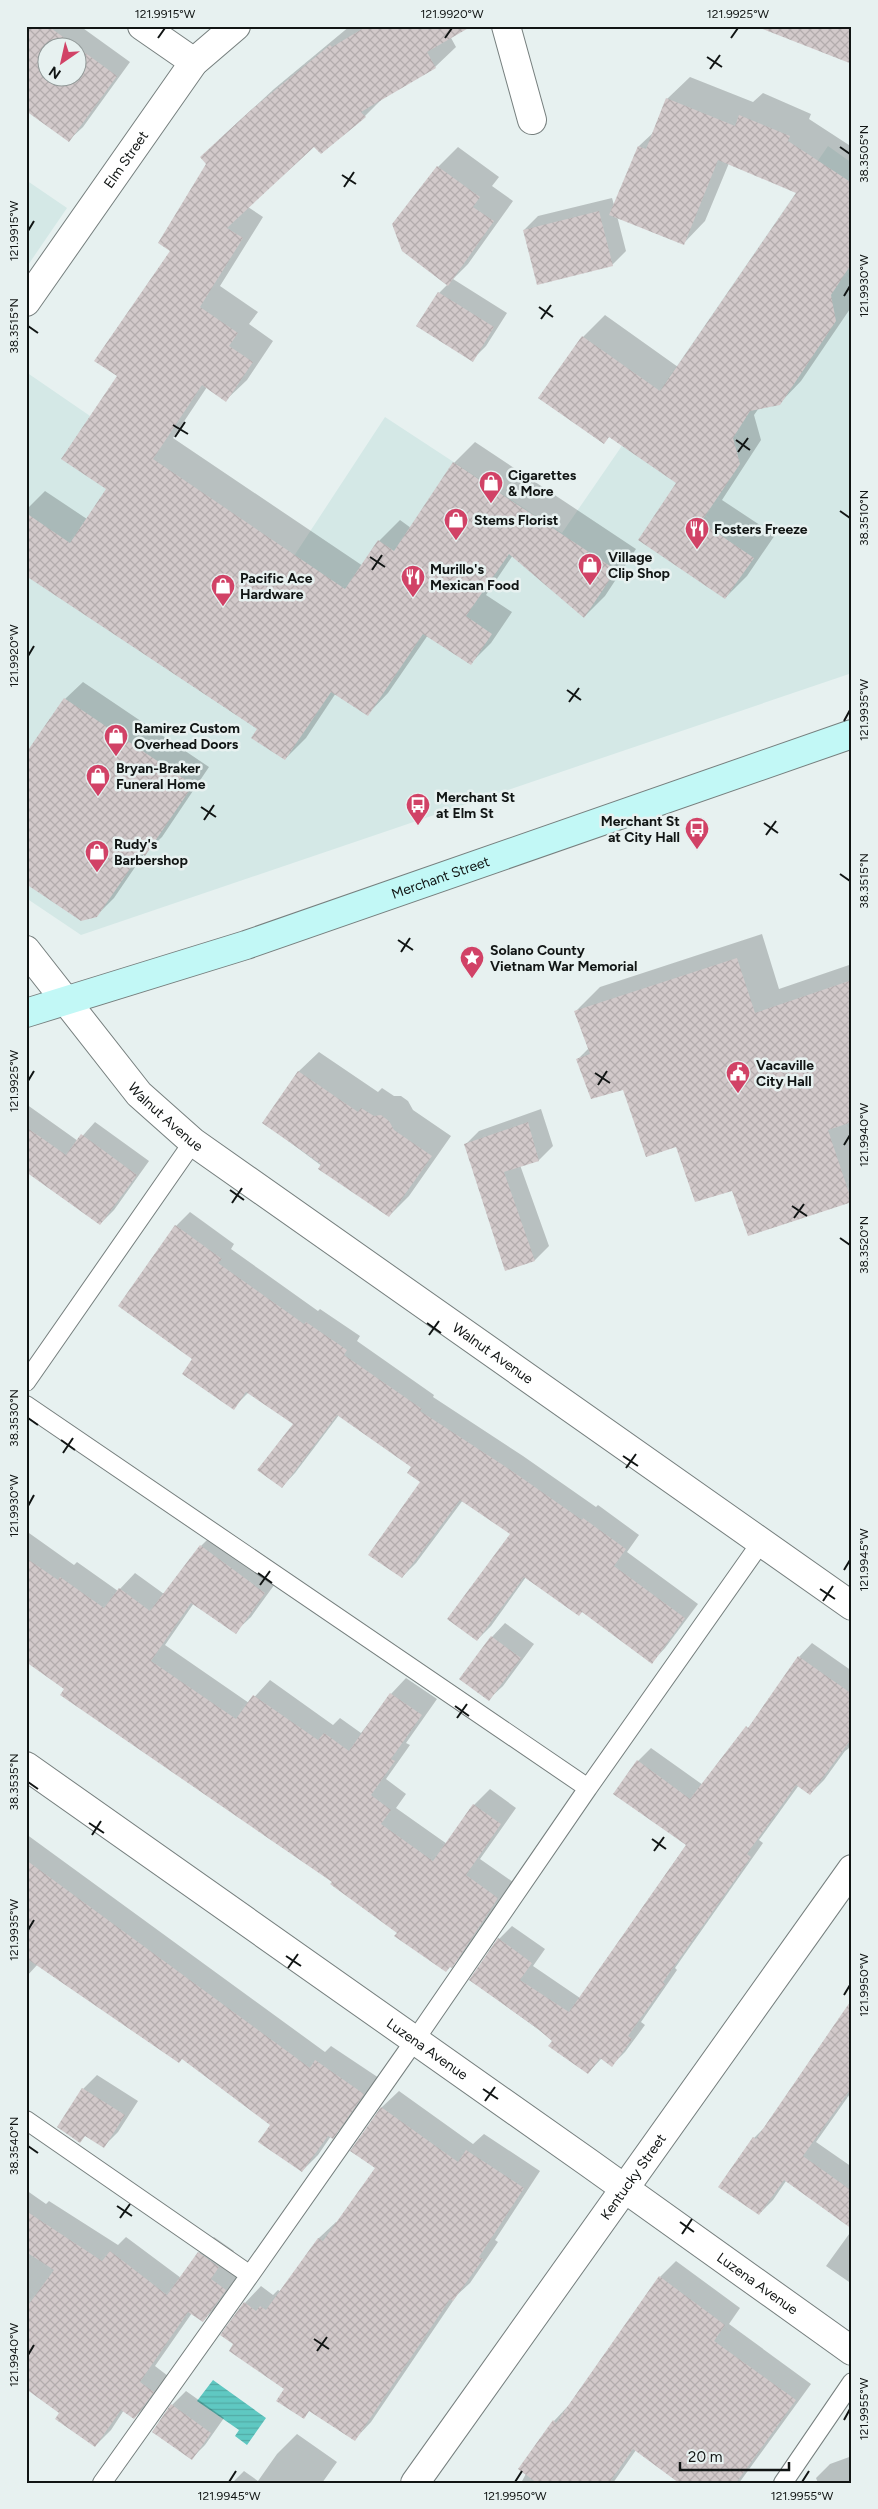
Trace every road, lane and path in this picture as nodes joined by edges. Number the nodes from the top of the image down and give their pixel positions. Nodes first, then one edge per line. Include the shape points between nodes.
1 (142, 26) edge
2 (236, 26) edge
3 (506, 26) edge
4 (194, 62) junction
5 (532, 120) dead end
6 (26, 302) edge
7 (852, 734) edge
8 (26, 950) edge
9 (65, 1001) junction
10 (26, 1013) edge
11 (193, 1142) junction
12 (26, 1382) edge
13 (26, 1406) edge
14 (762, 1541) junction
15 (852, 1606) edge
16 (26, 1766) edge
17 (588, 1788) junction
18 (852, 1869) edge
19 (415, 2040) junction
20 (26, 2120) edge
21 (625, 2189) junction
22 (250, 2275) junction
23 (852, 2351) edge
24 (852, 2382) edge
25 (102, 2483) edge
26 (415, 2483) edge
27 (783, 2483) edge

1 - 4 street
2 - 4 street, Elm Street
3 - 5 street
4 - 6 street, Elm Street
7 - 9 main road, Merchant Street via 317,922
8 - 9 street
9 - 10 main road, Merchant Street
9 - 11 street, Walnut Avenue via 139,1094
11 - 12 lane
11 - 14 street, Walnut Avenue
13 - 17 lane
14 - 15 street, Walnut Avenue
14 - 17 lane
16 - 19 street, Luzena Avenue
17 - 19 lane
18 - 21 street, Kentucky Street
19 - 21 street, Luzena Avenue
19 - 22 lane
20 - 22 lane
21 - 23 street, Luzena Avenue
21 - 26 street, Kentucky Street
22 - 25 lane
24 - 27 lane

